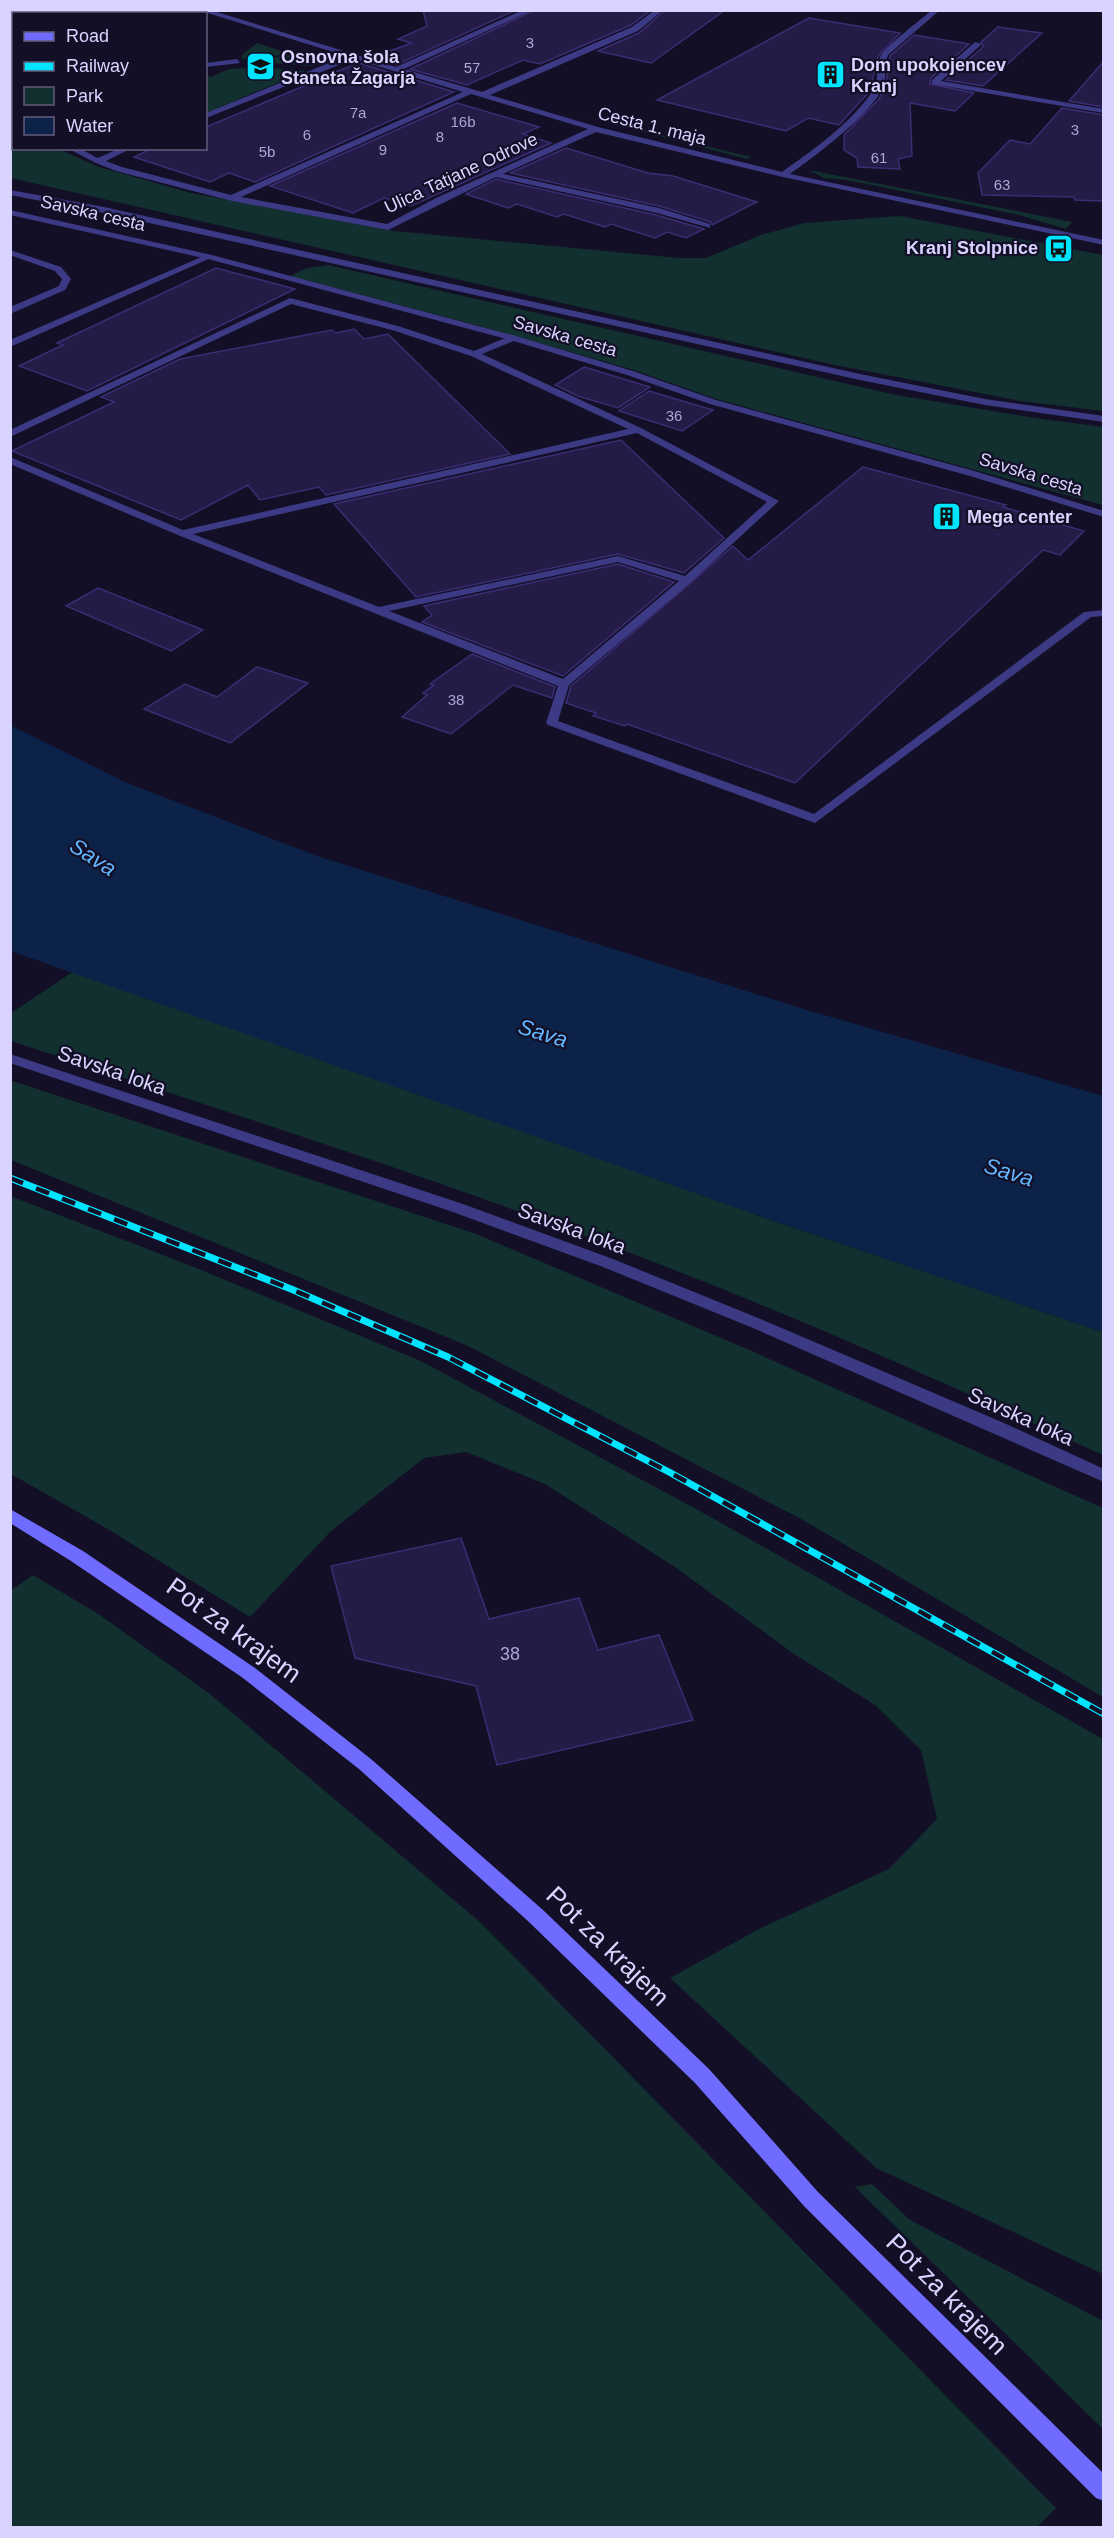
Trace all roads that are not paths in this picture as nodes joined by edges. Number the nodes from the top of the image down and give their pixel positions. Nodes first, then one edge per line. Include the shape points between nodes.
1 (201, 10) edge
2 (239, 10) edge
3 (530, 10) edge
4 (660, 10) edge
5 (937, 10) edge
6 (229, 14) dead end
7 (978, 44) dead end
8 (351, 57) junction
9 (237, 61) dead end
10 (207, 65) edge
11 (395, 70) junction
12 (469, 92) junction
13 (480, 96) junction
14 (1104, 111) edge
15 (207, 116) edge
16 (595, 129) junction
17 (76, 150) edge
18 (123, 150) edge
19 (99, 160) junction
20 (496, 175) junction
21 (783, 175) junction
22 (10, 192) edge
23 (232, 198) junction
24 (10, 212) edge
25 (707, 226) dead end
26 (1104, 243) edge
27 (10, 252) edge
28 (209, 257) junction
29 (10, 311) edge
30 (513, 338) junction
31 (10, 344) edge
32 (474, 354) junction
33 (1104, 419) edge
34 (638, 430) junction
35 (10, 434) edge
36 (10, 460) edge
37 (1104, 514) edge
38 (182, 533) junction
39 (687, 580) junction
40 (379, 610) junction
41 (1104, 613) edge
42 (564, 684) junction
43 (10, 1058) edge
44 (1104, 1476) edge
45 (10, 1515) edge
46 (1104, 2490) edge

1 - 8 street, Cesta 1. maja
2 - 6 street
3 - 11 street
4 - 13 street via 635,29
5 - 21 street via 885,54 880,61 879,88 865,104
7 - 14 street via 935,82
8 - 11 street, Cesta 1. maja
8 - 15 street
9 - 10 street
11 - 12 street, Cesta 1. maja
12 - 13 street, Cesta 1. maja
12 - 23 street
13 - 16 street, Cesta 1. maja
16 - 20 street, Ulica Tatjane Odrove
16 - 21 street, Cesta 1. maja
17 - 19 street, Ulica Tatjane Odrove
18 - 19 street
19 - 23 street, Ulica Tatjane Odrove via 119,169
20 - 23 street, Ulica Tatjane Odrove via 388,227
20 - 25 street via 659,211
21 - 26 street, Cesta 1. maja
22 - 33 street, Savska cesta via 860,377 985,402
24 - 28 street, Savska cesta
27 - 29 street via 58,269 67,279 62,288
28 - 30 street, Savska cesta
28 - 31 street
30 - 32 street
30 - 37 street, Savska cesta via 713,402
32 - 34 street
32 - 35 street via 396,328 290,301
34 - 38 street
34 - 39 street via 774,501
36 - 38 street
38 - 40 street
39 - 40 street via 618,559
39 - 42 street
40 - 42 street
41 - 42 street via 1088,614 815,819 552,723
43 - 44 street, Savska loka via 458,1208 608,1263 998,1427
45 - 46 street, Pot za krajem via 249,1673 365,1764 536,1916 702,2076 811,2199

